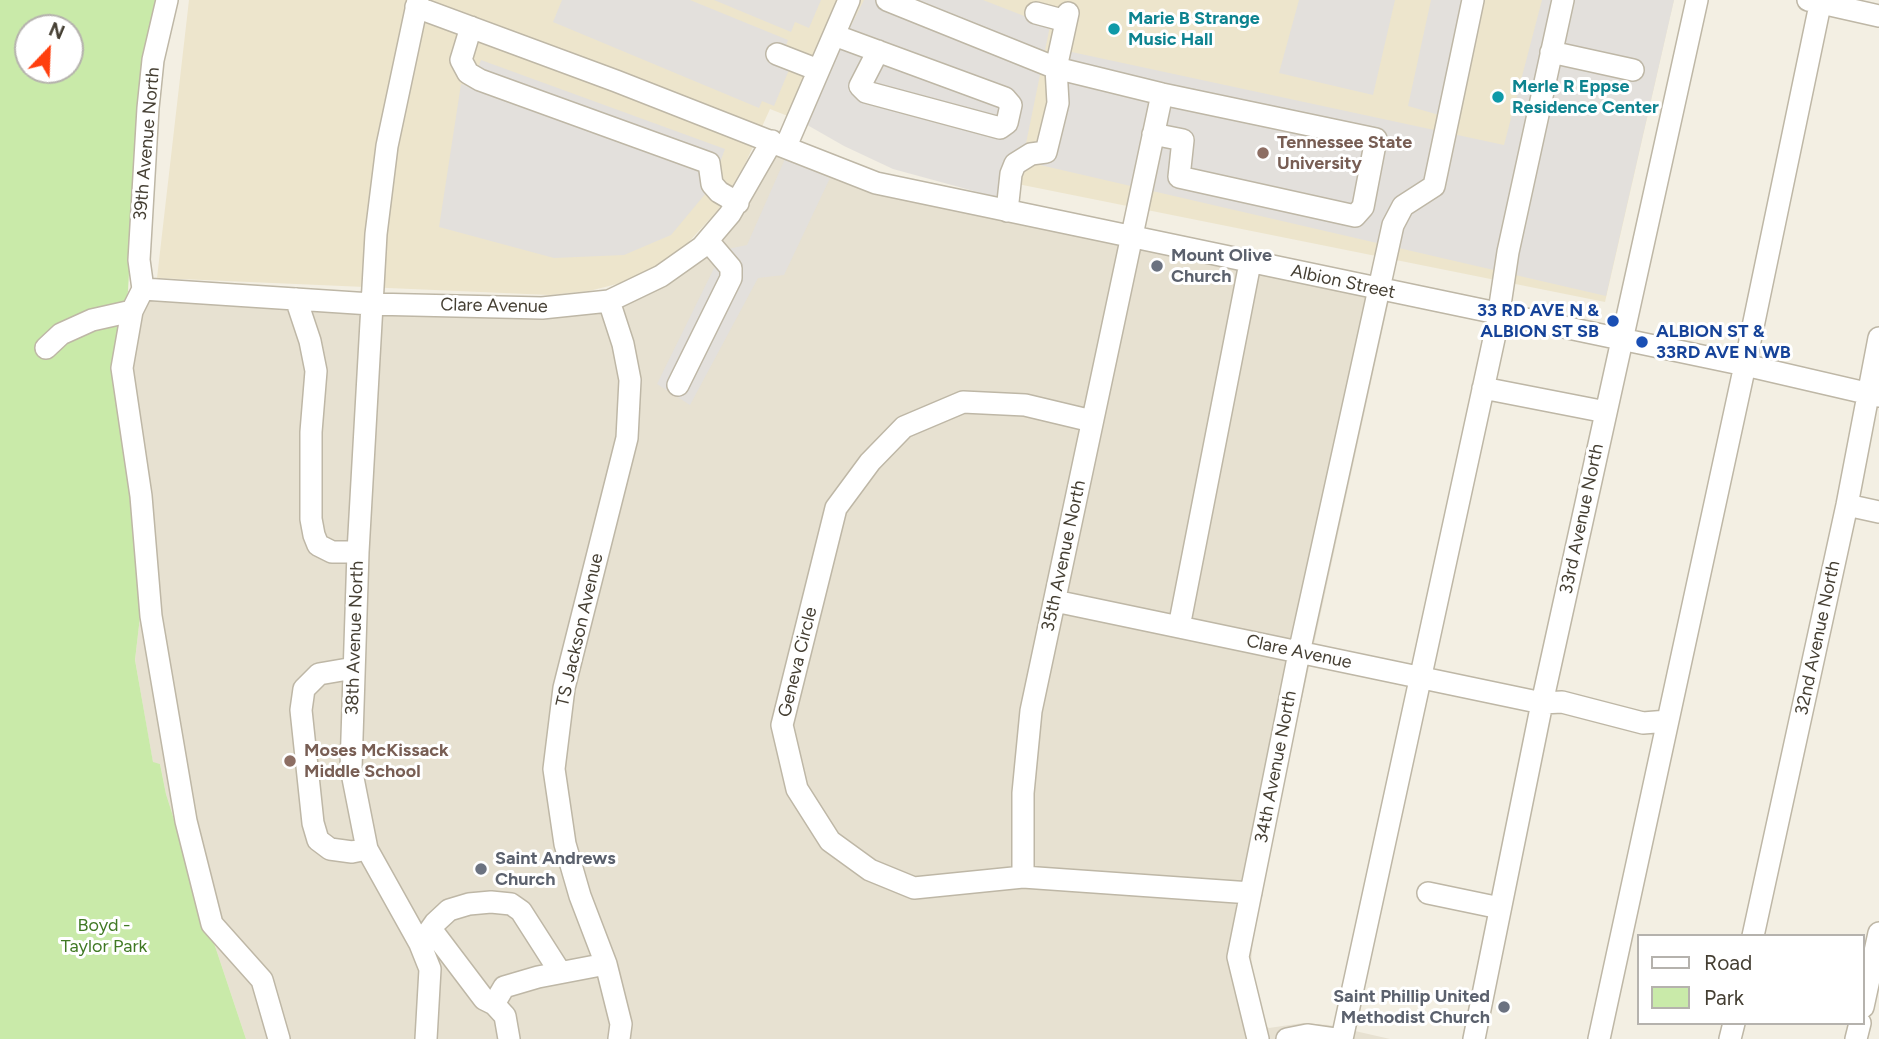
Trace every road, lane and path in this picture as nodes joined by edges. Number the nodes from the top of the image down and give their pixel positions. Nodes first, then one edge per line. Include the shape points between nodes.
1 (167, 0) edge
2 (849, 0) edge
3 (887, 0) edge
4 (1473, 0) edge
5 (1563, 0) edge
6 (1697, 0) edge
7 (1816, 1) edge
8 (417, 4) edge
9 (1036, 13) dead end
10 (1879, 16) edge
11 (471, 27) junction
12 (834, 35) junction
13 (878, 51) junction
14 (1552, 52) junction
15 (777, 54) dead end
16 (1056, 68) junction
17 (818, 70) junction
18 (1633, 70) dead end
19 (1162, 93) junction
20 (1153, 134) junction
21 (779, 144) junction
22 (738, 203) junction
23 (1007, 211) junction
24 (1131, 238) junction
25 (708, 241) junction
26 (1250, 263) junction
27 (143, 289) junction
28 (1380, 289) junction
29 (296, 299) junction
30 (609, 302) junction
31 (372, 304) junction
32 (132, 312) junction
33 (1498, 314) junction
34 (1879, 338) edge
35 (1621, 340) junction
36 (46, 348) dead end
37 (1745, 365) junction
38 (678, 384) dead end
39 (1483, 388) junction
40 (1873, 395) edge
41 (1606, 412) junction
42 (1092, 421) junction
43 (1847, 505) junction
44 (1879, 512) edge
45 (358, 552) junction
46 (1055, 601) junction
47 (1179, 627) junction
48 (1299, 653) junction
49 (354, 668) junction
50 (1421, 677) junction
51 (1542, 703) junction
52 (1668, 721) junction
53 (367, 849) junction
54 (1023, 877) junction
55 (1251, 892) junction
56 (1428, 893) dead end
57 (1500, 908) junction
58 (1879, 933) edge
59 (1753, 934) edge
60 (425, 936) junction
61 (606, 964) junction
62 (561, 972) junction
63 (1865, 998) edge
64 (494, 1004) junction
65 (279, 1039) edge
66 (426, 1039) edge
67 (509, 1039) edge
68 (619, 1039) edge
69 (1258, 1039) edge
70 (1287, 1039) edge
71 (1335, 1039) edge
72 (1342, 1039) edge
73 (1474, 1039) edge
74 (1599, 1039) edge

1 - 27 street, 39th Avenue North via 148,108 139,260
2 - 12 street, Clare Avenue
3 - 16 street
4 - 28 street, 34th Avenue North via 1434,186 1403,206 1393,225
5 - 14 street
6 - 35 street, 33rd Avenue North
7 - 10 street
7 - 37 street
8 - 11 street, Albion Street
8 - 31 street, 38th Avenue North via 387,146
9 - 16 street via 1067,17
11 - 21 street, Albion Street
11 - 22 street via 461,60 468,73 709,163 712,184
12 - 13 street
12 - 17 street, Clare Avenue
13 - 13 street via 1005,99 1011,105 1007,123 1000,128 866,92 860,86
14 - 18 street
14 - 33 street
15 - 17 street
16 - 19 street
16 - 23 street via 1058,103 1046,152 1031,154 1015,164
17 - 21 street, Clare Avenue
19 - 20 street, 35th Avenue North
19 - 20 street via 1376,139 1363,207 1355,216 1179,177 1183,140
20 - 24 street, 35th Avenue North
21 - 22 street, Clare Avenue
21 - 23 street, Albion Street via 876,183
22 - 25 street, Clare Avenue
23 - 24 street, Albion Street
24 - 26 street, Albion Street
24 - 42 street, 35th Avenue North
25 - 30 street, Clare Avenue via 676,268
25 - 38 street via 731,268 731,278
26 - 28 street, Albion Street
26 - 47 street
27 - 29 street, Clare Avenue
27 - 32 street
28 - 33 street, Albion Street
28 - 48 street, 34th Avenue North
29 - 31 street, Clare Avenue
29 - 45 street via 316,371 310,456 314,535 318,545 332,552
30 - 31 street, Clare Avenue via 542,308
30 - 61 street, TS Jackson Avenue via 630,380 627,438 564,688 554,769 565,844
31 - 45 street, 38th Avenue North
32 - 36 street via 92,320 61,334
32 - 65 street via 122,368 141,496 151,615 186,821 212,924 262,980
33 - 35 street, Albion Street
33 - 39 street
34 - 40 street, 32nd Avenue North
35 - 37 street, Albion Street
35 - 41 street, 33rd Avenue North
37 - 40 street, Albion Street
37 - 52 street
39 - 41 street
39 - 50 street
40 - 43 street, 32nd Avenue North
41 - 51 street, 33rd Avenue North
42 - 46 street, 35th Avenue North
42 - 54 street, Geneva Circle via 1025,405 963,402 904,427 870,462 836,508 782,724 797,789 830,841 870,870 914,888
43 - 44 street
43 - 59 street, 32nd Avenue North
45 - 49 street, 38th Avenue North
46 - 47 street, Clare Avenue
46 - 54 street, 35th Avenue North via 1031,711 1023,793
47 - 48 street, Clare Avenue
48 - 50 street, Clare Avenue
48 - 55 street, 34th Avenue North
49 - 53 street, 38th Avenue North via 351,768
49 - 53 street via 319,674 304,689 301,710 318,840 330,849
50 - 51 street, Clare Avenue
50 - 72 street
51 - 52 street, Clare Avenue via 1562,702 1643,723
51 - 57 street, 33rd Avenue North
52 - 74 street
53 - 60 street, 38th Avenue North
54 - 55 street, Geneva Circle
55 - 69 street, 34th Avenue North via 1238,957
56 - 57 street
57 - 73 street, 33rd Avenue North
58 - 63 street
60 - 62 street via 449,910 469,904 511,904 521,911
60 - 64 street
60 - 66 street, 38th Avenue North via 430,969
61 - 62 street
61 - 68 street, TS Jackson Avenue via 621,1024
62 - 64 street via 504,988
64 - 67 street via 505,1016
70 - 71 street via 1307,1035

